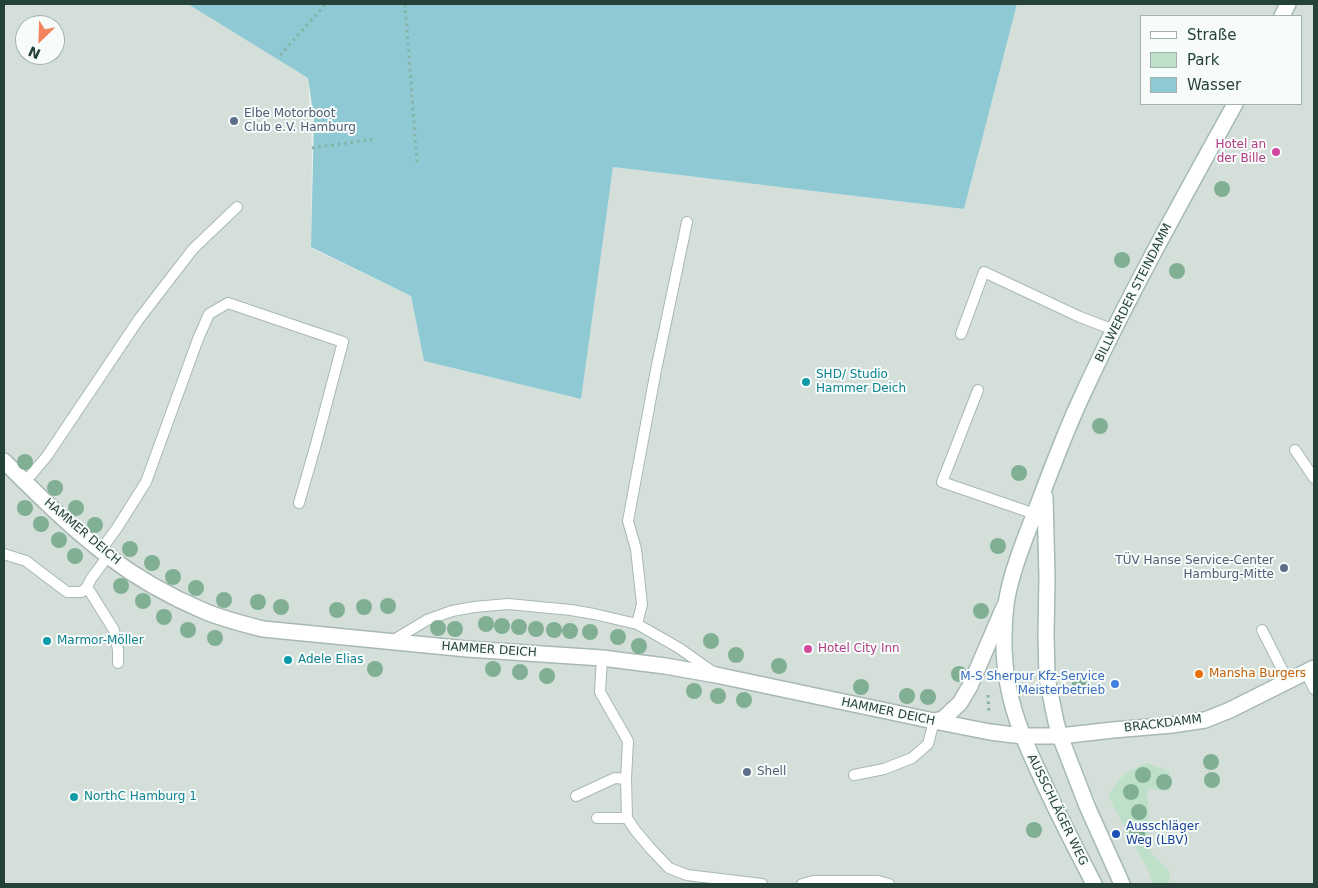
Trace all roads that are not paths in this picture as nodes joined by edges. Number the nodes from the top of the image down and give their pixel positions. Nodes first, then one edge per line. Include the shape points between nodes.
1 (1234, 105) edge
2 (237, 207) dead end
3 (688, 222) dead end
4 (1114, 330) junction
5 (961, 334) dead end
6 (978, 390) dead end
7 (1295, 450) dead end
8 (4, 461) edge
9 (1314, 478) edge
10 (25, 482) junction
11 (1045, 488) junction
12 (299, 502) dead end
13 (1035, 514) junction
14 (104, 553) junction
15 (4, 554) edge
16 (87, 587) junction
17 (1006, 602) junction
18 (637, 624) junction
19 (1262, 630) dead end
20 (392, 641) junction
21 (602, 658) junction
22 (118, 663) dead end
23 (1310, 670) edge
24 (716, 674) junction
25 (1288, 681) junction
26 (1314, 689) edge
27 (934, 721) junction
28 (1022, 736) junction
29 (1060, 736) junction
30 (854, 775) dead end
31 (626, 779) junction
32 (576, 796) dead end
33 (597, 818) dead end
34 (627, 818) junction
35 (762, 884) edge
36 (802, 884) edge
37 (889, 884) edge
38 (1094, 884) edge
39 (1122, 884) edge

1 - 4 street, BILLWERDER STEINDAMM
2 - 10 lane via 193,249 139,318 47,456
3 - 18 lane via 628,521 636,550 642,604
4 - 5 lane via 984,272
4 - 11 street, BILLWERDER STEINDAMM via 1076,408
6 - 13 lane via 942,482
7 - 9 lane
8 - 10 street, HAMMER DEICH
10 - 14 street, HAMMER DEICH
11 - 13 street, BILLWERDER STEINDAMM
11 - 29 street, BILLWERDER STEINDAMM via 1048,678
12 - 14 lane via 342,342 228,303 209,314 146,482
13 - 17 street, BILLWERDER STEINDAMM
14 - 16 lane
14 - 20 street, HAMMER DEICH via 179,599 235,622 263,629
15 - 16 lane via 26,561 67,592 82,592
16 - 22 lane via 114,630
17 - 27 street via 960,703 943,719
17 - 28 street, BILLWERDER STEINDAMM via 1006,672
18 - 20 lane via 572,610 508,604 452,611 427,620
18 - 24 lane
19 - 25 lane
20 - 21 street, HAMMER DEICH
21 - 24 street, HAMMER DEICH
21 - 31 lane via 600,692 628,742
23 - 25 street, BRACKDAMM
23 - 26 lane
24 - 27 street, HAMMER DEICH
25 - 29 street, BRACKDAMM via 1206,720
27 - 28 street, HAMMER DEICH
27 - 30 lane via 928,744 912,758 884,769
28 - 29 street, BRACKDAMM
28 - 38 street, AUSSCHLÄGER WEG
29 - 39 street
31 - 32 lane via 615,778
31 - 34 lane
33 - 34 lane
34 - 35 lane via 670,868 687,875
36 - 37 lane via 813,881 878,881

